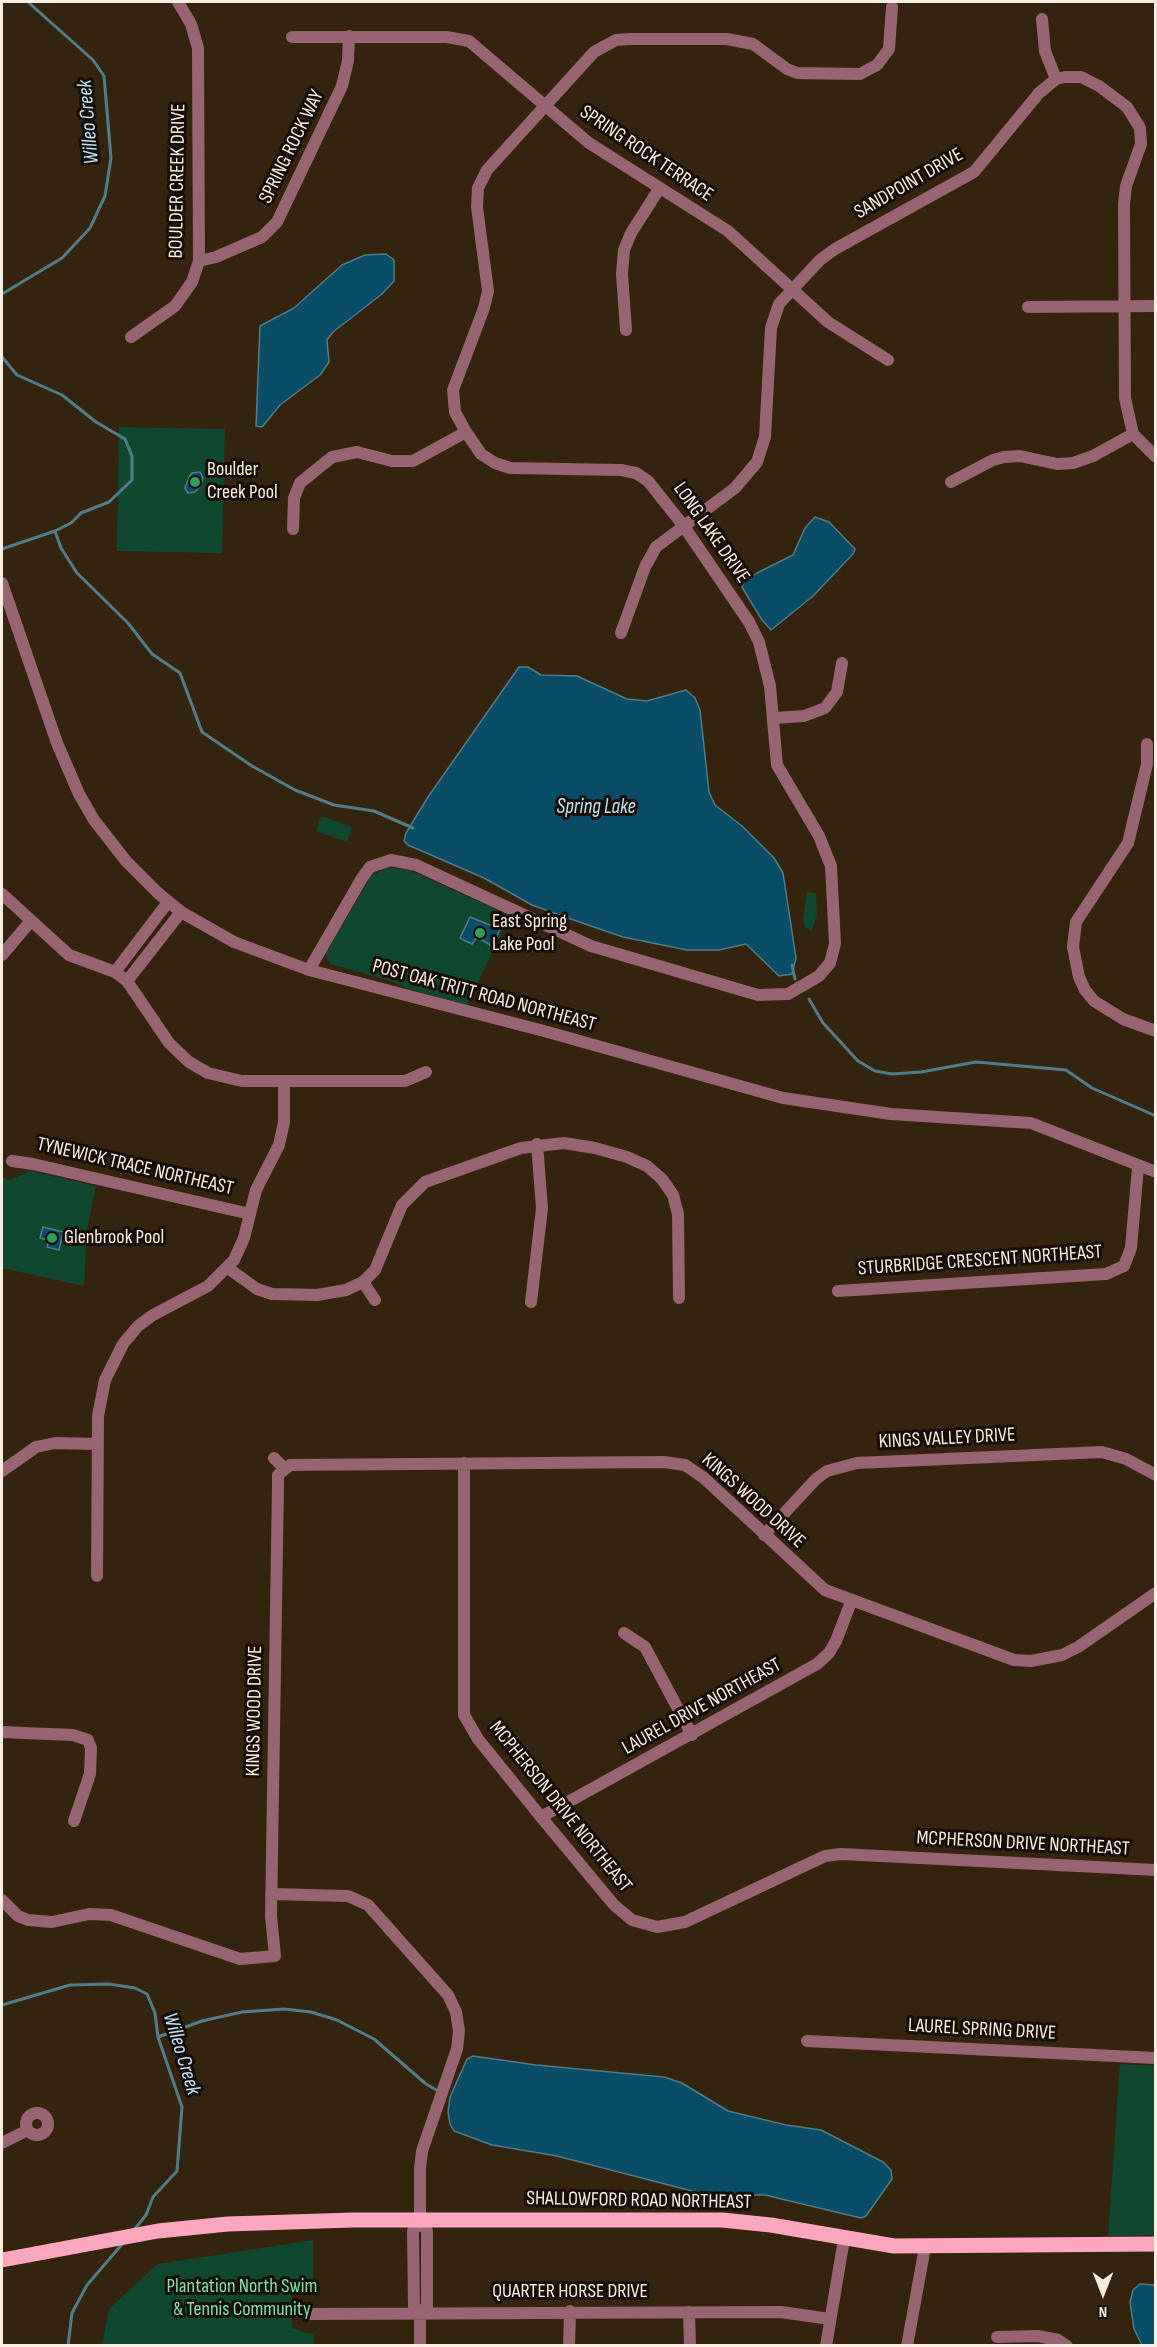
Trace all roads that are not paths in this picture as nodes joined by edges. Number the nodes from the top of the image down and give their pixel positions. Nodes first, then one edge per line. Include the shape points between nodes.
1 (178, 2) edge
2 (892, 7) dead end
3 (1041, 19) dead end
4 (349, 36) junction
5 (292, 37) dead end
6 (1056, 79) junction
7 (546, 106) junction
8 (659, 189) junction
9 (199, 261) junction
10 (792, 288) junction
11 (1124, 306) junction
12 (1155, 306) edge
13 (1028, 307) dead end
14 (626, 330) dead end
15 (131, 337) dead end
16 (888, 360) dead end
17 (466, 432) junction
18 (1133, 434) junction
19 (1155, 457) edge
20 (951, 482) dead end
21 (683, 525) junction
22 (293, 529) dead end
23 (2, 583) edge
24 (621, 633) dead end
25 (842, 663) dead end
26 (774, 718) junction
27 (1147, 744) dead end
28 (2, 894) edge
29 (168, 902) junction
30 (181, 912) junction
31 (30, 922) junction
32 (2, 955) edge
33 (309, 970) junction
34 (115, 972) junction
35 (128, 981) junction
36 (1155, 1031) edge
37 (426, 1072) dead end
38 (284, 1081) junction
39 (537, 1144) junction
40 (12, 1161) dead end
41 (1138, 1167) junction
42 (1155, 1172) edge
43 (250, 1214) junction
44 (228, 1268) junction
45 (363, 1282) junction
46 (837, 1291) dead end
47 (680, 1298) dead end
48 (375, 1300) dead end
49 (531, 1302) dead end
50 (98, 1444) junction
51 (274, 1458) dead end
52 (464, 1463) junction
53 (284, 1468) junction
54 (2, 1471) edge
55 (1155, 1475) edge
56 (764, 1535) junction
57 (97, 1575) dead end
58 (1155, 1593) edge
59 (851, 1602) junction
60 (624, 1632) dead end
61 (2, 1732) edge
62 (692, 1734) junction
63 (541, 1816) junction
64 (74, 1821) dead end
65 (1155, 1870) edge
66 (271, 1894) junction
67 (2, 1900) edge
68 (807, 2041) dead end
69 (1155, 2058) edge
70 (28, 2130) dead end
71 (2, 2143) edge
72 (420, 2220) junction
73 (844, 2239) junction
74 (1155, 2244) edge
75 (925, 2247) junction
76 (2, 2260) edge
77 (570, 2311) junction
78 (689, 2312) junction
79 (420, 2313) junction
80 (309, 2314) dead end
81 (830, 2319) junction
82 (998, 2337) dead end
83 (420, 2346) edge
84 (570, 2346) edge
85 (690, 2346) edge
86 (826, 2346) edge
87 (908, 2346) edge
88 (1067, 2346) edge

1 - 9 street, BOULDER CREEK DRIVE via 191,24 198,48
2 - 7 street, LONG LAKE DRIVE via 889,49 877,65 860,74 797,73 741,40 616,40 594,52
3 - 6 street via 1045,51
4 - 5 street, SPRING ROCK TERRACE
4 - 7 street, SPRING ROCK TERRACE via 447,37 469,41
4 - 9 street, SPRING ROCK WAY via 342,86 277,222 262,237
6 - 10 street, SANDPOINT DRIVE via 1039,93 974,172 850,239 820,260
6 - 11 street via 1073,76 1090,81 1127,106 1140,128 1141,144 1124,204
7 - 8 street, SPRING ROCK TERRACE via 589,143
7 - 17 street, LONG LAKE DRIVE via 487,170 478,188 488,291 453,390 455,412
8 - 10 street, SPRING ROCK TERRACE via 740,240
8 - 14 street via 624,250
9 - 15 street, BOULDER CREEK DRIVE via 192,282 175,306
10 - 16 street, SPRING ROCK TERRACE via 836,328
10 - 21 street, SANDPOINT DRIVE via 773,317 765,437 757,462 735,488
11 - 12 street
11 - 13 street
11 - 18 street via 1125,398
17 - 21 street, LONG LAKE DRIVE via 481,454 502,466 636,473 653,486
17 - 22 street via 414,461 392,461 357,452 332,457 300,483 294,498
18 - 19 street
18 - 20 street via 1073,464 1004,457
21 - 24 street, SANDPOINT DRIVE via 650,556
21 - 26 street, LONG LAKE DRIVE via 754,631 770,686
23 - 29 street, POST OAK TRITT ROAD NORTHEAST via 57,743 79,794 110,843
25 - 26 street via 837,692 825,708 804,716
26 - 33 street, LONG LAKE DRIVE via 777,765 828,856 835,933 834,955 826,969 788,994 758,995 591,946 402,860 370,867
27 - 36 street via 1128,843 1076,922 1073,947 1085,990 1094,1001 1123,1019
28 - 31 street
29 - 30 street, POST OAK TRITT ROAD NORTHEAST
29 - 34 street
30 - 33 street, POST OAK TRITT ROAD NORTHEAST via 245,948
30 - 35 street
31 - 32 street
31 - 34 street via 76,960
33 - 41 street, POST OAK TRITT ROAD NORTHEAST via 783,1098 891,1114 1032,1124
34 - 35 street
35 - 38 street via 169,1043 198,1068 242,1081
37 - 38 street via 405,1081
38 - 43 street via 282,1134 256,1190
39 - 45 street via 435,1177 416,1189 399,1212 380,1262
39 - 47 street via 572,1144 619,1154 647,1166 662,1179 673,1195 678,1214
39 - 49 street via 542,1208
40 - 43 street, TYNEWICK TRACE NORTHEAST
41 - 42 street, POST OAK TRITT ROAD NORTHEAST
41 - 46 street, STURBRIDGE CRESCENT NORTHEAST via 1127,1271
43 - 44 street via 242,1245
44 - 45 street via 257,1288 281,1295 332,1294
44 - 50 street via 208,1286 153,1315 123,1344 100,1398
45 - 48 street
50 - 54 street via 55,1443 36,1447
50 - 57 street
51 - 53 street
52 - 53 street, KINGS WOOD DRIVE via 298,1464
52 - 56 street, KINGS WOOD DRIVE via 664,1462 685,1466 704,1478
52 - 63 street, MCPHERSON DRIVE NORTHEAST via 464,1715 478,1739
53 - 66 street, KINGS WOOD DRIVE via 278,1475
55 - 56 street, KINGS VALLEY DRIVE via 1102,1452 857,1463 827,1471 816,1479
56 - 59 street, KINGS WOOD DRIVE via 820,1586
58 - 59 street, KINGS WOOD DRIVE via 1078,1647 1062,1655 1031,1661 998,1656
59 - 62 street, LAUREL DRIVE NORTHEAST via 836,1641 818,1664
60 - 62 street via 645,1647
61 - 64 street via 92,1737 90,1774
62 - 63 street, LAUREL DRIVE NORTHEAST
63 - 65 street, MCPHERSON DRIVE NORTHEAST via 614,1905 632,1920 657,1927 685,1922 811,1863 841,1854
66 - 67 street, KINGS WOOD DRIVE via 275,1956 240,1959 111,1915 34,1921 18,1916
66 - 72 street via 348,1896 368,1905 453,2003 459,2039 422,2151
68 - 69 street, LAUREL SPRING DRIVE
70 - 71 street
72 - 73 main road, SHALLOWFORD ROAD NORTHEAST via 722,2220
72 - 76 main road, SHALLOWFORD ROAD NORTHEAST via 274,2222 158,2231
72 - 79 street via 413,2231 414,2306
73 - 75 main road, SHALLOWFORD ROAD NORTHEAST
73 - 81 street
74 - 75 main road, SHALLOWFORD ROAD NORTHEAST
75 - 87 street
77 - 78 street, QUARTER HORSE DRIVE
77 - 79 street, QUARTER HORSE DRIVE
77 - 84 street
78 - 81 street, QUARTER HORSE DRIVE via 781,2312
78 - 85 street
79 - 80 street, QUARTER HORSE DRIVE
79 - 83 street
81 - 86 street
82 - 88 street via 1038,2336

